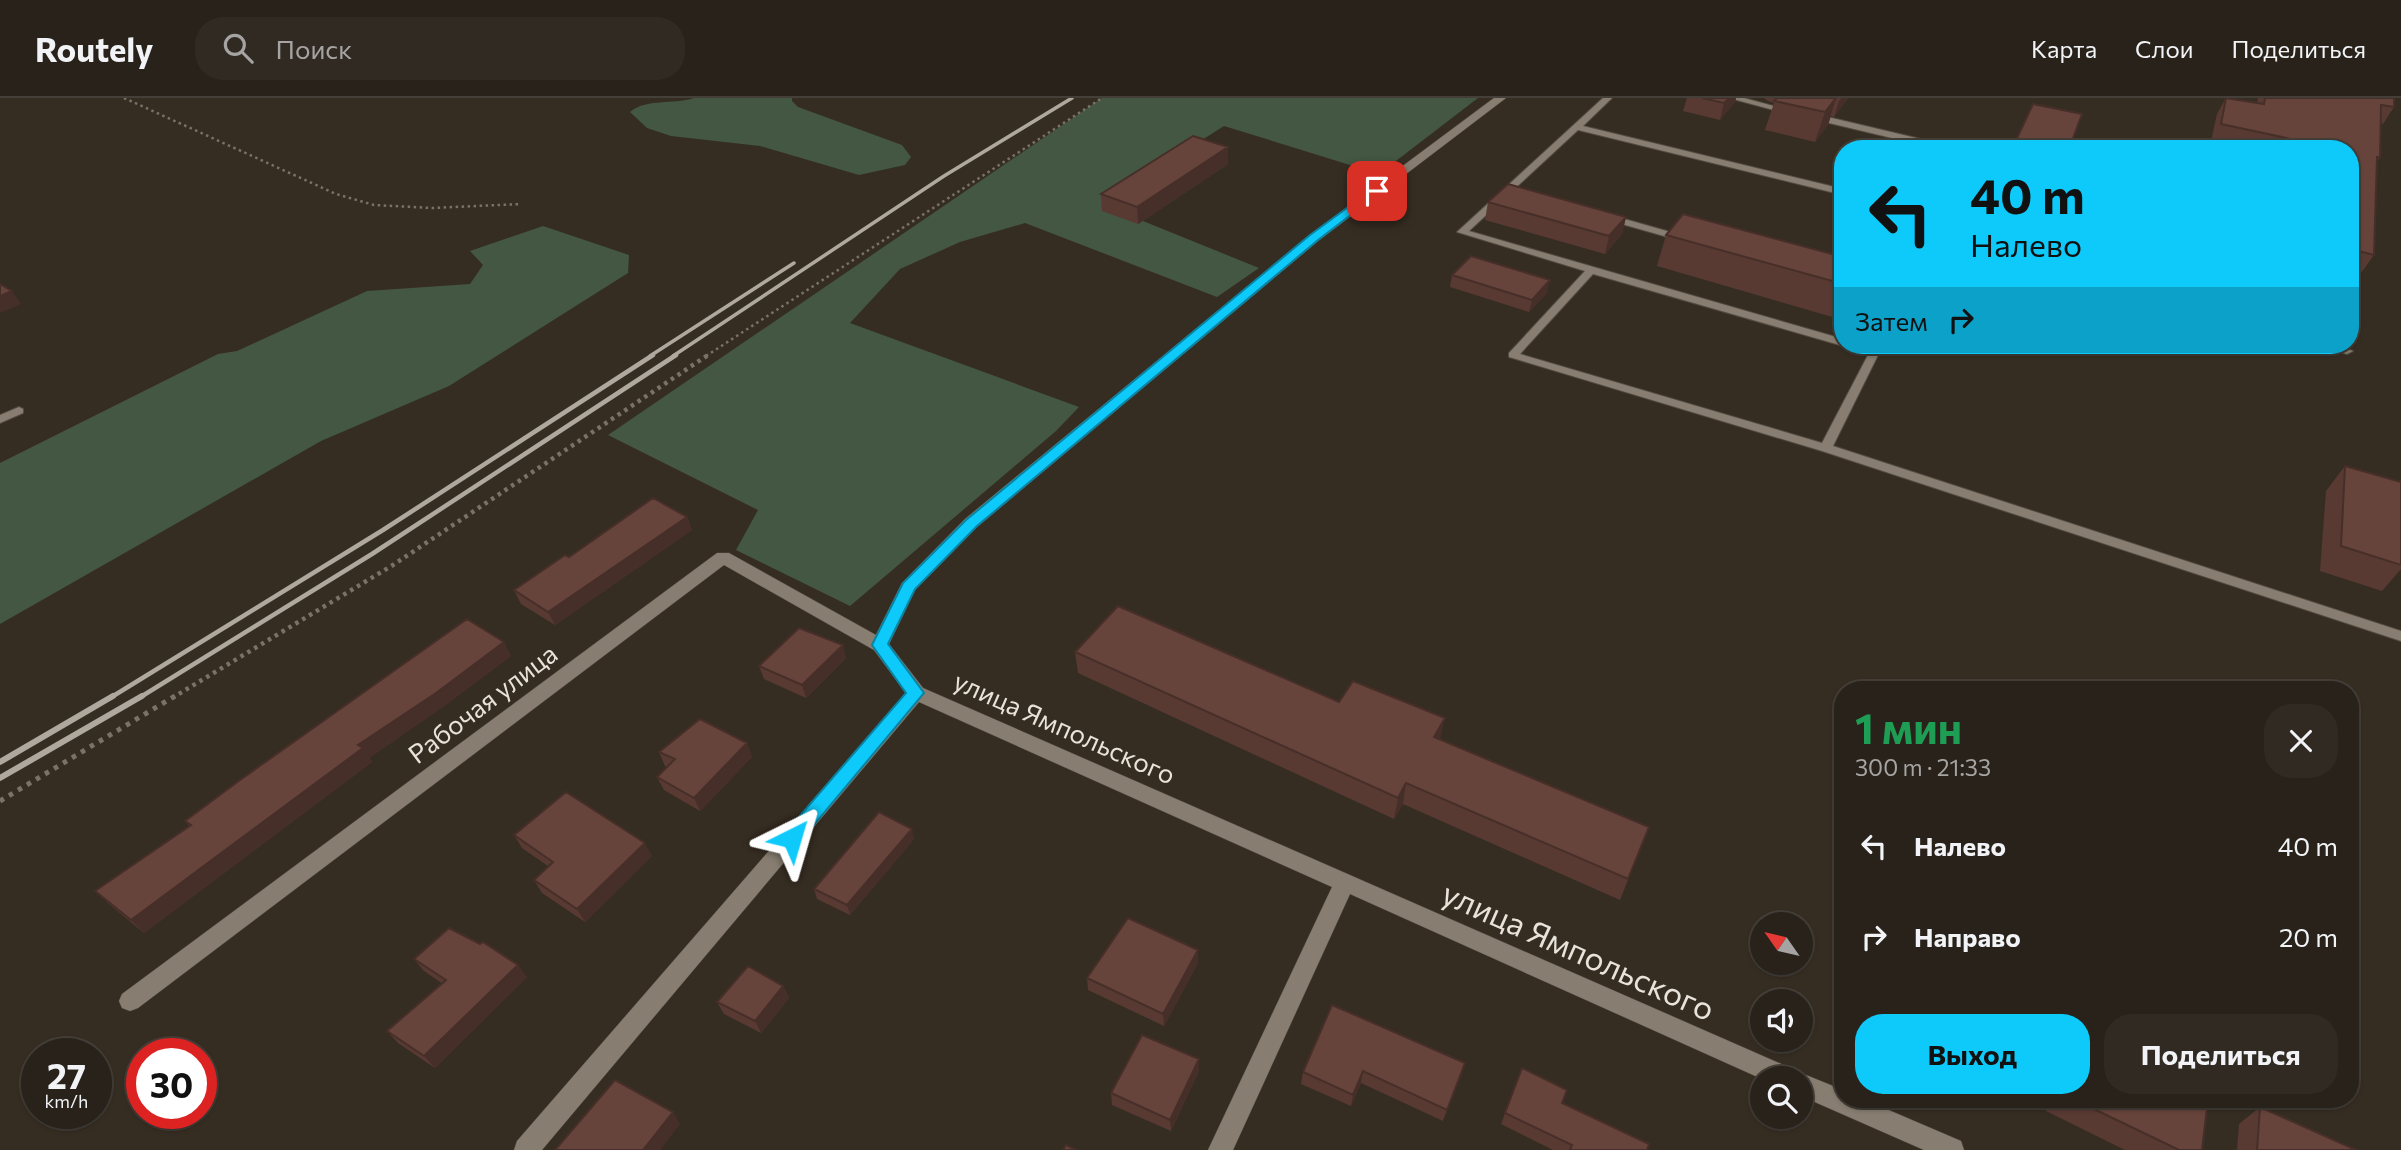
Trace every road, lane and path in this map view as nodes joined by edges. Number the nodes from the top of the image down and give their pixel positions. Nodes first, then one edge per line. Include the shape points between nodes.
1 (124, 98) edge
2 (1102, 98) edge
3 (1501, 98) edge
4 (1608, 98) edge
5 (1733, 98) edge
6 (1577, 127) junction
7 (1912, 140) edge
8 (1508, 190) junction
9 (1834, 190) edge
10 (1521, 193) edge
11 (521, 205) dead end
12 (1602, 216) edge
13 (1695, 242) edge
14 (1591, 270) junction
15 (1834, 341) edge
16 (1873, 354) edge
17 (19, 411) dead end
18 (0, 419) edge
19 (1826, 448) junction
20 (2401, 636) edge
21 (880, 645) junction
22 (916, 693) junction
23 (0, 801) edge
24 (1344, 884) junction
25 (130, 1001) dead end
26 (1760, 1066) edge
27 (1813, 1089) edge
28 (1834, 1098) edge
29 (1856, 1108) edge
30 (526, 1150) edge
31 (1220, 1150) edge
32 (1952, 1150) edge

1 - 11 path via 336,194 374,205
2 - 23 path via 393,565
3 - 21 street via 1314,238 971,523 908,586
4 - 6 lane
5 - 7 lane
6 - 8 lane
6 - 9 lane
8 - 10 lane
8 - 14 lane via 1462,232
12 - 13 lane
14 - 15 lane
14 - 19 lane via 1513,355
16 - 19 lane
17 - 18 lane
19 - 20 lane
21 - 22 street
21 - 25 street, Рабочая улица via 723,557
22 - 24 street, улица Ямпольского
22 - 30 street
24 - 26 street, улица Ямпольского
24 - 31 street
27 - 28 street
29 - 32 street

